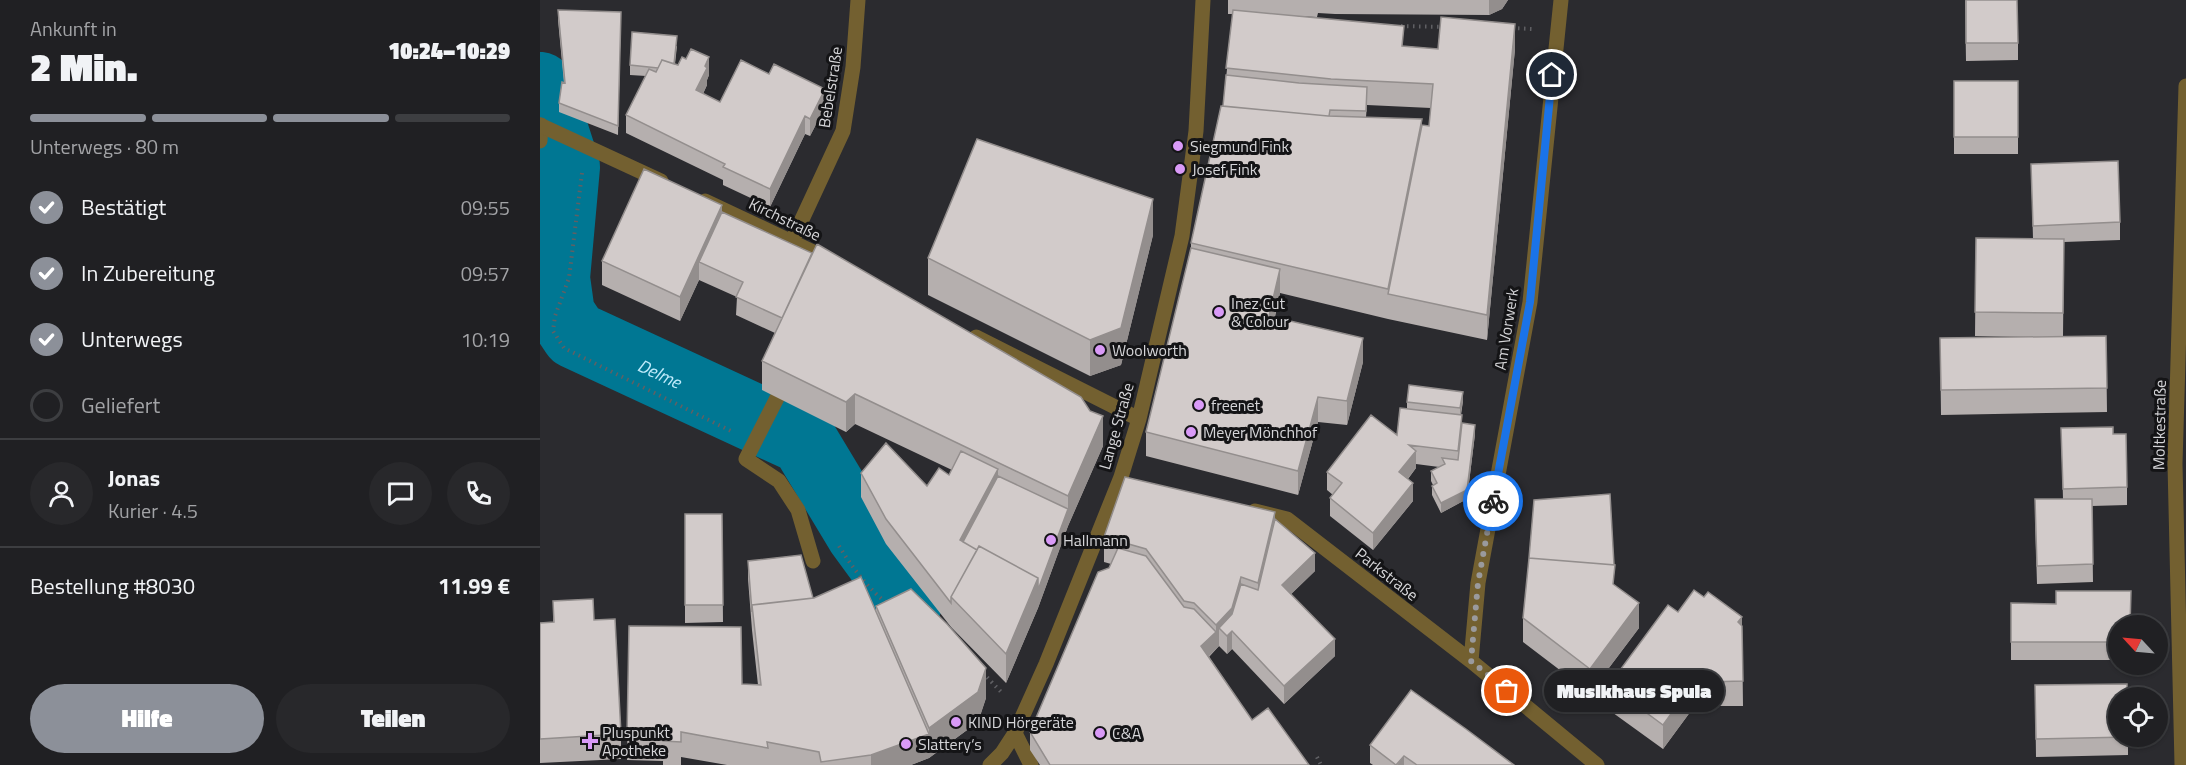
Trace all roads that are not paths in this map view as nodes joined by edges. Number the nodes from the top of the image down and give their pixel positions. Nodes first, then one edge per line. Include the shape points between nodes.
1 (858, 0) edge
2 (1203, 0) edge
3 (1561, 0) edge
4 (2186, 86) edge
5 (2186, 95) edge
6 (540, 130) edge
7 (792, 241) junction
8 (839, 270) edge
9 (960, 328) edge
10 (776, 399) edge
11 (1139, 419) junction
12 (1243, 508) edge
13 (813, 561) dead end
14 (1471, 661) junction
15 (1016, 733) junction
16 (990, 765) edge
17 (1031, 765) edge
18 (1597, 765) edge
19 (2182, 765) edge

1 - 7 street, Bebelstraße via 843,131
2 - 11 street, Lange Straße via 1196,131 1182,236
3 - 14 street, Am Vorwerk via 1530,302 1478,583
4 - 5 street, Moltkestraße
5 - 19 street, Moltkestraße via 2175,464
6 - 7 street, Kirchstraße via 578,143
7 - 8 street, Kirchstraße
9 - 11 street
10 - 13 street via 746,459 779,481 798,510
11 - 15 street, Lange Straße via 1127,478
12 - 14 street, Parkstraße via 1287,519
14 - 18 street, Parkstraße
15 - 16 street, Lange Straße
15 - 17 street

